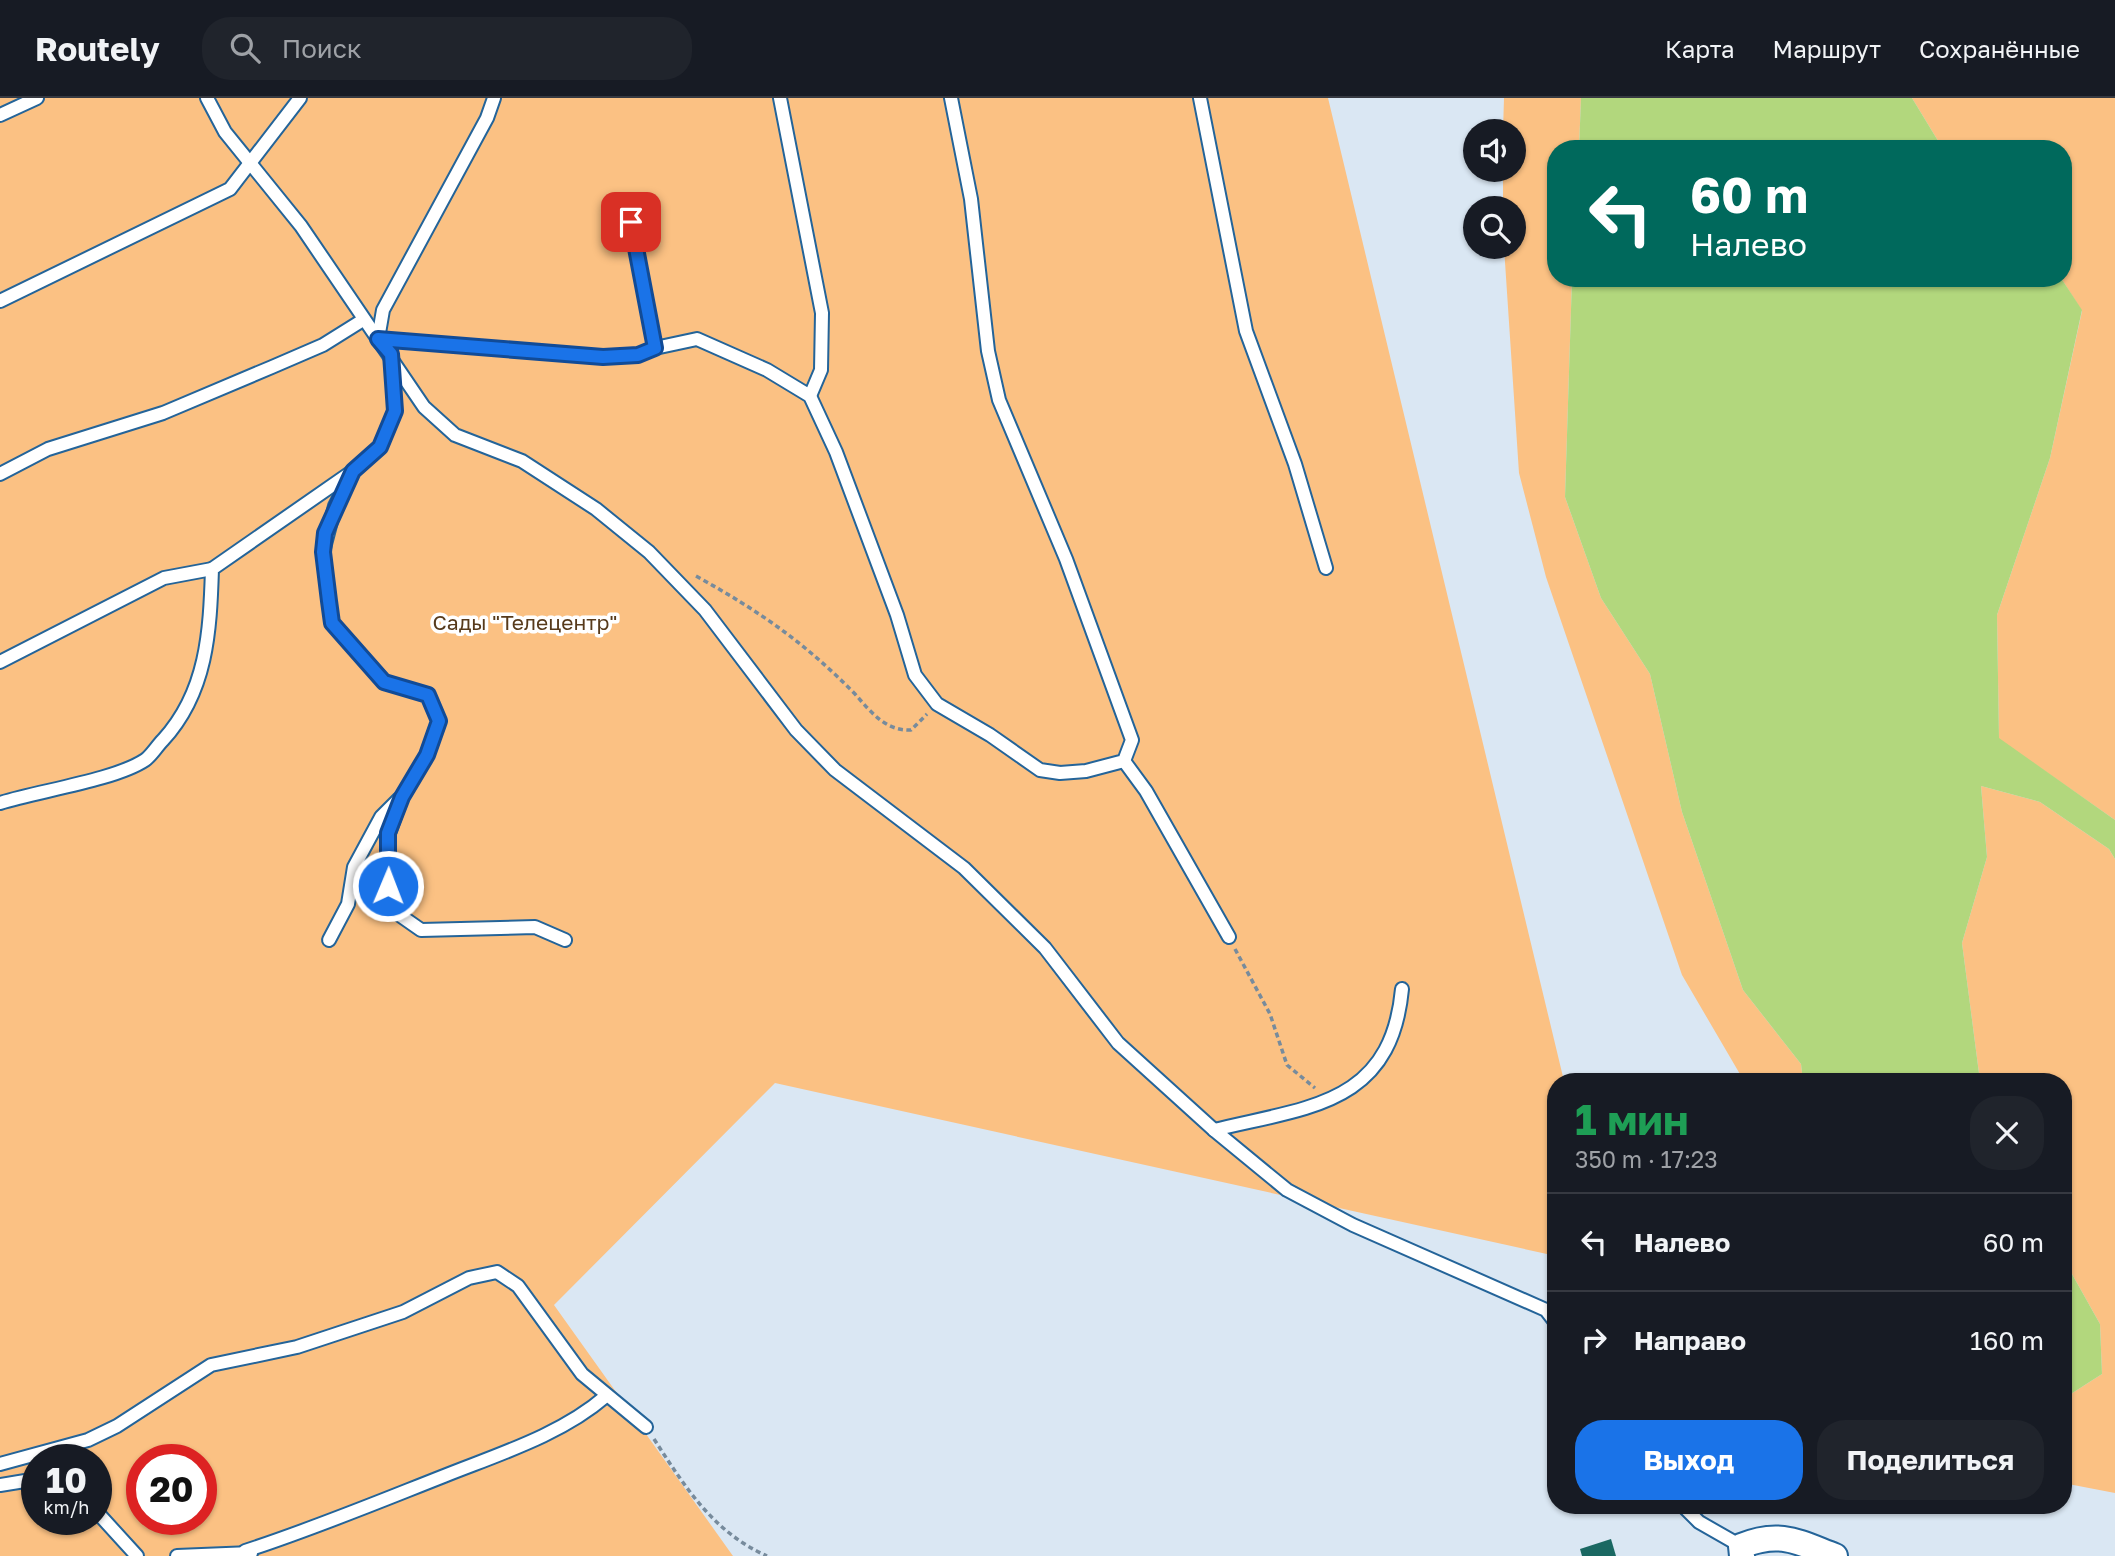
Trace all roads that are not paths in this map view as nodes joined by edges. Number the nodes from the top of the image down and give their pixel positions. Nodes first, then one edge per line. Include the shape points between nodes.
1 (37, 98) edge
2 (206, 98) edge
3 (300, 98) edge
4 (494, 98) edge
5 (780, 98) edge
6 (951, 98) edge
7 (1200, 98) edge
8 (0, 115) edge
9 (250, 161) junction
10 (631, 222) dead end
11 (0, 301) edge
12 (363, 320) junction
13 (378, 339) junction
14 (655, 348) junction
15 (391, 354) junction
16 (810, 396) junction
17 (353, 471) junction
18 (0, 474) edge
19 (1325, 568) dead end
20 (212, 569) junction
21 (0, 662) edge
22 (1124, 761) junction
23 (402, 797) junction
24 (0, 803) edge
25 (1229, 937) road end
26 (329, 940) dead end
27 (565, 940) dead end
28 (1402, 989) dead end
29 (1214, 1130) junction
30 (1547, 1311) edge
31 (606, 1396) junction
32 (646, 1427) road end
33 (0, 1464) edge
34 (21, 1482) edge
35 (0, 1485) edge
36 (1691, 1514) edge
37 (112, 1529) edge
38 (245, 1551) junction
39 (1742, 1551) edge
40 (137, 1556) edge
41 (177, 1556) edge
42 (258, 1556) edge
43 (1835, 1556) edge

1 - 8 lane
2 - 9 lane via 225,132
3 - 9 lane
4 - 13 lane via 383,310
5 - 16 lane via 822,313 821,370
6 - 22 lane via 971,199 988,351 999,400 1066,559 1132,740
7 - 19 lane via 1246,331 1295,464
9 - 11 lane via 230,189
9 - 12 lane via 301,226
10 - 14 lane
12 - 13 lane
12 - 18 lane via 323,345 272,367 163,413 48,449
13 - 14 lane via 603,357 638,355
13 - 15 lane
14 - 16 lane via 697,340 767,370
15 - 17 lane via 395,411 380,447
15 - 29 lane via 424,407 455,436 522,461 596,509 649,552 705,610 796,730 835,770 964,868 1045,948 1118,1043
16 - 22 lane via 897,615 915,675 937,704 1040,769 1086,771
17 - 20 lane
17 - 23 lane via 324,542 332,623 384,682 428,695 439,721 427,755
20 - 21 lane via 164,578
20 - 24 lane via 202,674 180,722 145,760 105,776
22 - 25 lane via 1146,791
23 - 26 lane via 381,817 354,867 348,904
23 - 27 lane via 388,833 388,886 401,916 421,930 535,927
28 - 29 lane via 1400,1013 1382,1059 1360,1081 1330,1101
29 - 30 lane via 1287,1190 1353,1225
31 - 32 lane
31 - 33 lane via 582,1374 518,1286 497,1272 469,1278 403,1312 297,1347 211,1365 88,1440
31 - 38 lane via 580,1418 495,1455
34 - 35 lane
36 - 39 lane
37 - 40 lane
38 - 41 lane
38 - 42 lane
39 - 43 street via 1763,1537 1793,1540

